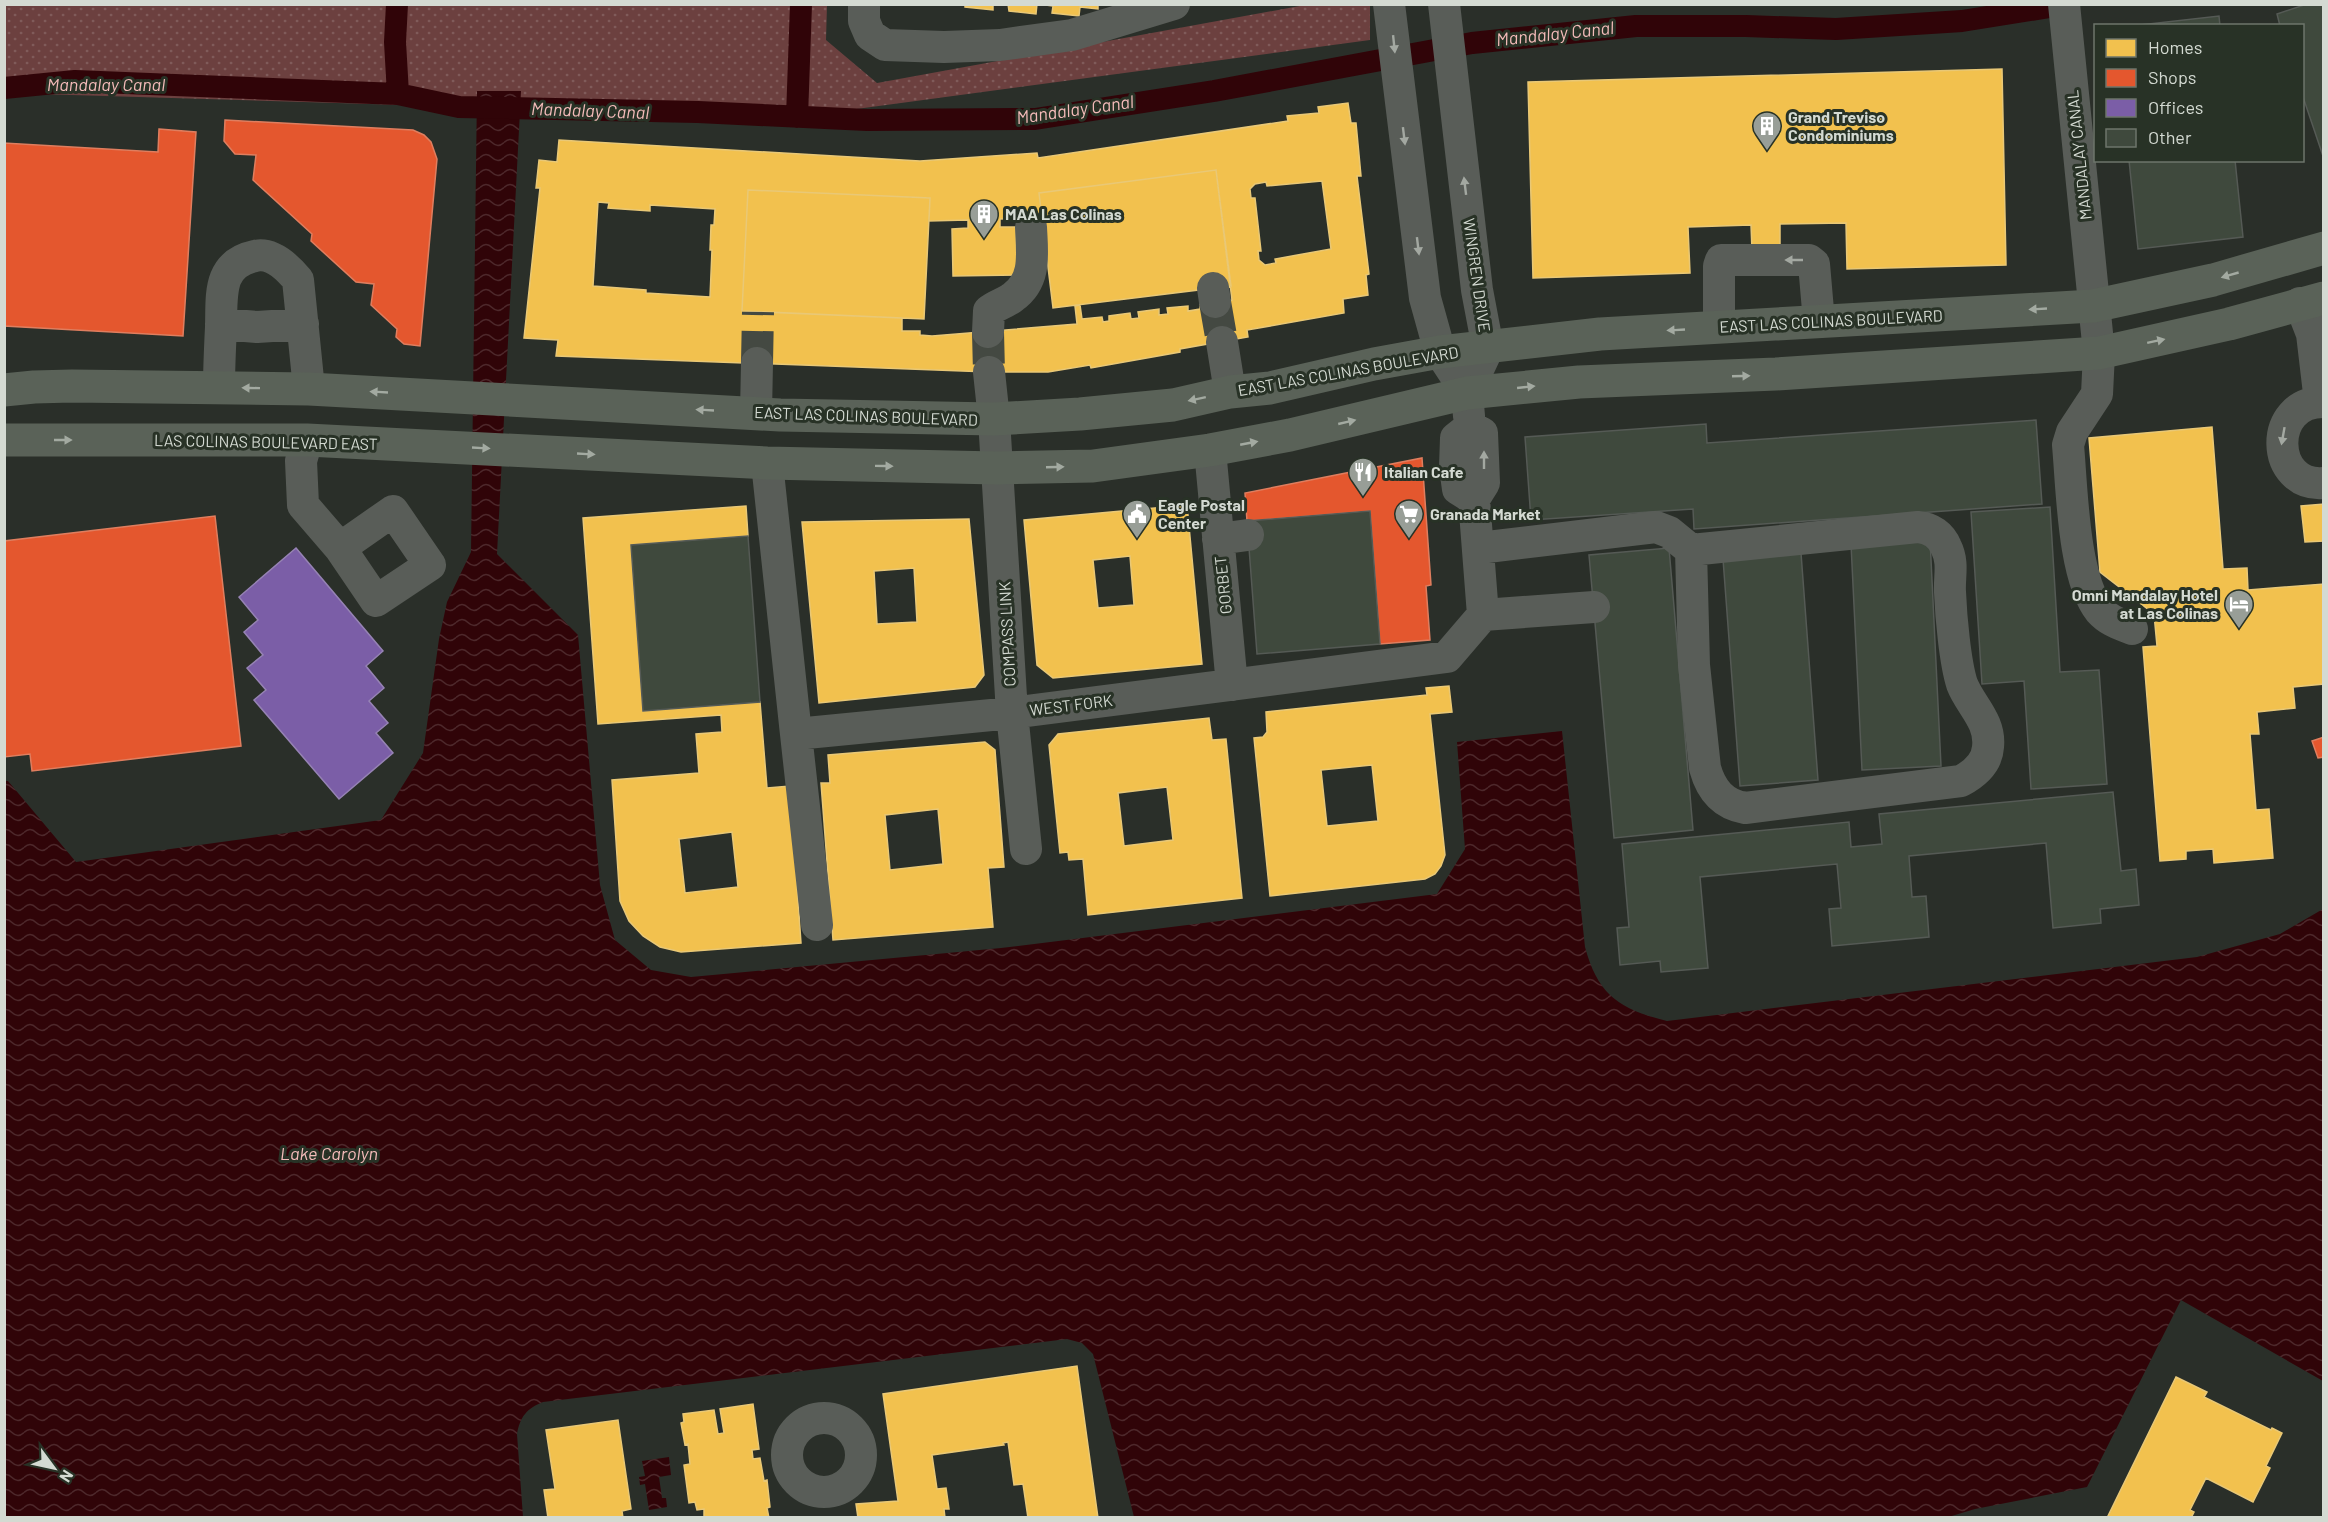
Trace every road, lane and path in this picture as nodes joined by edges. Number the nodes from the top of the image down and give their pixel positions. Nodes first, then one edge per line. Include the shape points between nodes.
1 (864, 4) edge
2 (1174, 4) edge
3 (1389, 4) edge
4 (1444, 4) edge
5 (2064, 4) edge
6 (1031, 227) dead end
7 (2324, 248) edge
8 (2286, 259) junction
9 (2312, 300) edge
10 (2093, 306) junction
11 (1819, 322) junction
12 (221, 324) junction
13 (303, 324) junction
14 (1719, 327) junction
15 (988, 332) tunnel mouth
16 (1222, 342) tunnel mouth
17 (1488, 348) junction
18 (1440, 352) junction
19 (2099, 353) junction
20 (757, 363) tunnel mouth
21 (990, 372) tunnel mouth
22 (219, 388) junction
23 (309, 389) junction
24 (4, 390) edge
25 (1230, 392) junction
26 (1467, 393) junction
27 (2322, 402) edge
28 (756, 413) junction
29 (994, 419) junction
30 (4, 440) edge
31 (308, 440) junction
32 (1210, 450) junction
33 (766, 463) junction
34 (997, 468) junction
35 (2324, 483) edge
36 (340, 548) dead end
37 (1479, 548) junction
38 (1691, 549) junction
39 (1594, 607) dead end
40 (1483, 615) junction
41 (2132, 629) dead end
42 (1232, 685) junction
43 (1012, 713) junction
44 (796, 734) junction
45 (1026, 849) dead end
46 (817, 925) dead end

1 - 2 street via 864,21 870,35 885,45 944,47 1000,45 1072,35
3 -> 18 street via 1425,298
17 -> 4 street, WINGREN DRIVE
5 - 10 street, MANDALAY CANAL
6 - 15 street via 1030,278 1013,297 989,311
7 - 8 main road, EAST LAS COLINAS BOULEVARD
8 - 9 main road
8 -> 10 main road, EAST LAS COLINAS BOULEVARD via 2174,290
19 -> 9 main road via 2229,324
9 - 27 street via 2312,334
10 -> 11 main road, EAST LAS COLINAS BOULEVARD
10 - 19 street, MANDALAY CANAL
11 - 14 main road, EAST LAS COLINAS BOULEVARD
11 -> 14 street via 1814,264 1809,260 1721,260
12 - 13 street
12 - 13 street via 220,294 228,274 240,260 259,255 275,260 298,280
12 - 22 street
13 - 23 street
14 -> 17 main road, EAST LAS COLINAS BOULEVARD via 1600,334
16 - 25 street
17 - 18 main road, EAST LAS COLINAS BOULEVARD
17 - 26 street, WINGREN DRIVE
18 - 25 main road, EAST LAS COLINAS BOULEVARD via 1270,388
18 - 26 street
26 -> 19 main road via 1579,382
19 - 41 street, MANDALAY CANAL via 2097,394 2068,445 2080,569 2100,610 2111,621
20 - 28 street
21 - 29 street, COMPASS LINK
23 -> 22 main road
22 - 24 main road
28 -> 23 main road, EAST LAS COLINAS BOULEVARD
23 - 31 main road
25 -> 29 main road, EAST LAS COLINAS BOULEVARD via 1173,405
32 -> 26 main road
26 - 37 street via 1470,427 1456,438 1455,467 1458,489 1474,499
27 -> 35 street via 2295,412 2282,435 2282,449 2294,473 2305,480
28 - 29 main road, EAST LAS COLINAS BOULEVARD
29 - 34 street, COMPASS LINK
30 -> 31 main road, LAS COLINAS BOULEVARD EAST
31 -> 33 main road, LAS COLINAS BOULEVARD EAST
31 - 36 street via 300,461 303,505
34 -> 32 main road via 1093,466
32 - 42 street, GORBET via 1233,537
33 -> 34 main road
33 - 44 street via 762,552
34 - 43 street, COMPASS LINK
37 - 38 street via 1656,527 1670,532
37 - 40 street
38 - 38 street via 1918,527 1940,537 1951,560 1950,591 1963,684 1980,712 1988,738 1986,756 1980,766 1961,781 1745,808 1723,800 1705,768 1694,665
39 - 40 street
40 - 42 street, WEST FORK via 1447,657
42 - 43 street, WEST FORK
43 - 44 street, WEST FORK
43 - 45 street, COMPASS LINK
44 - 46 street

